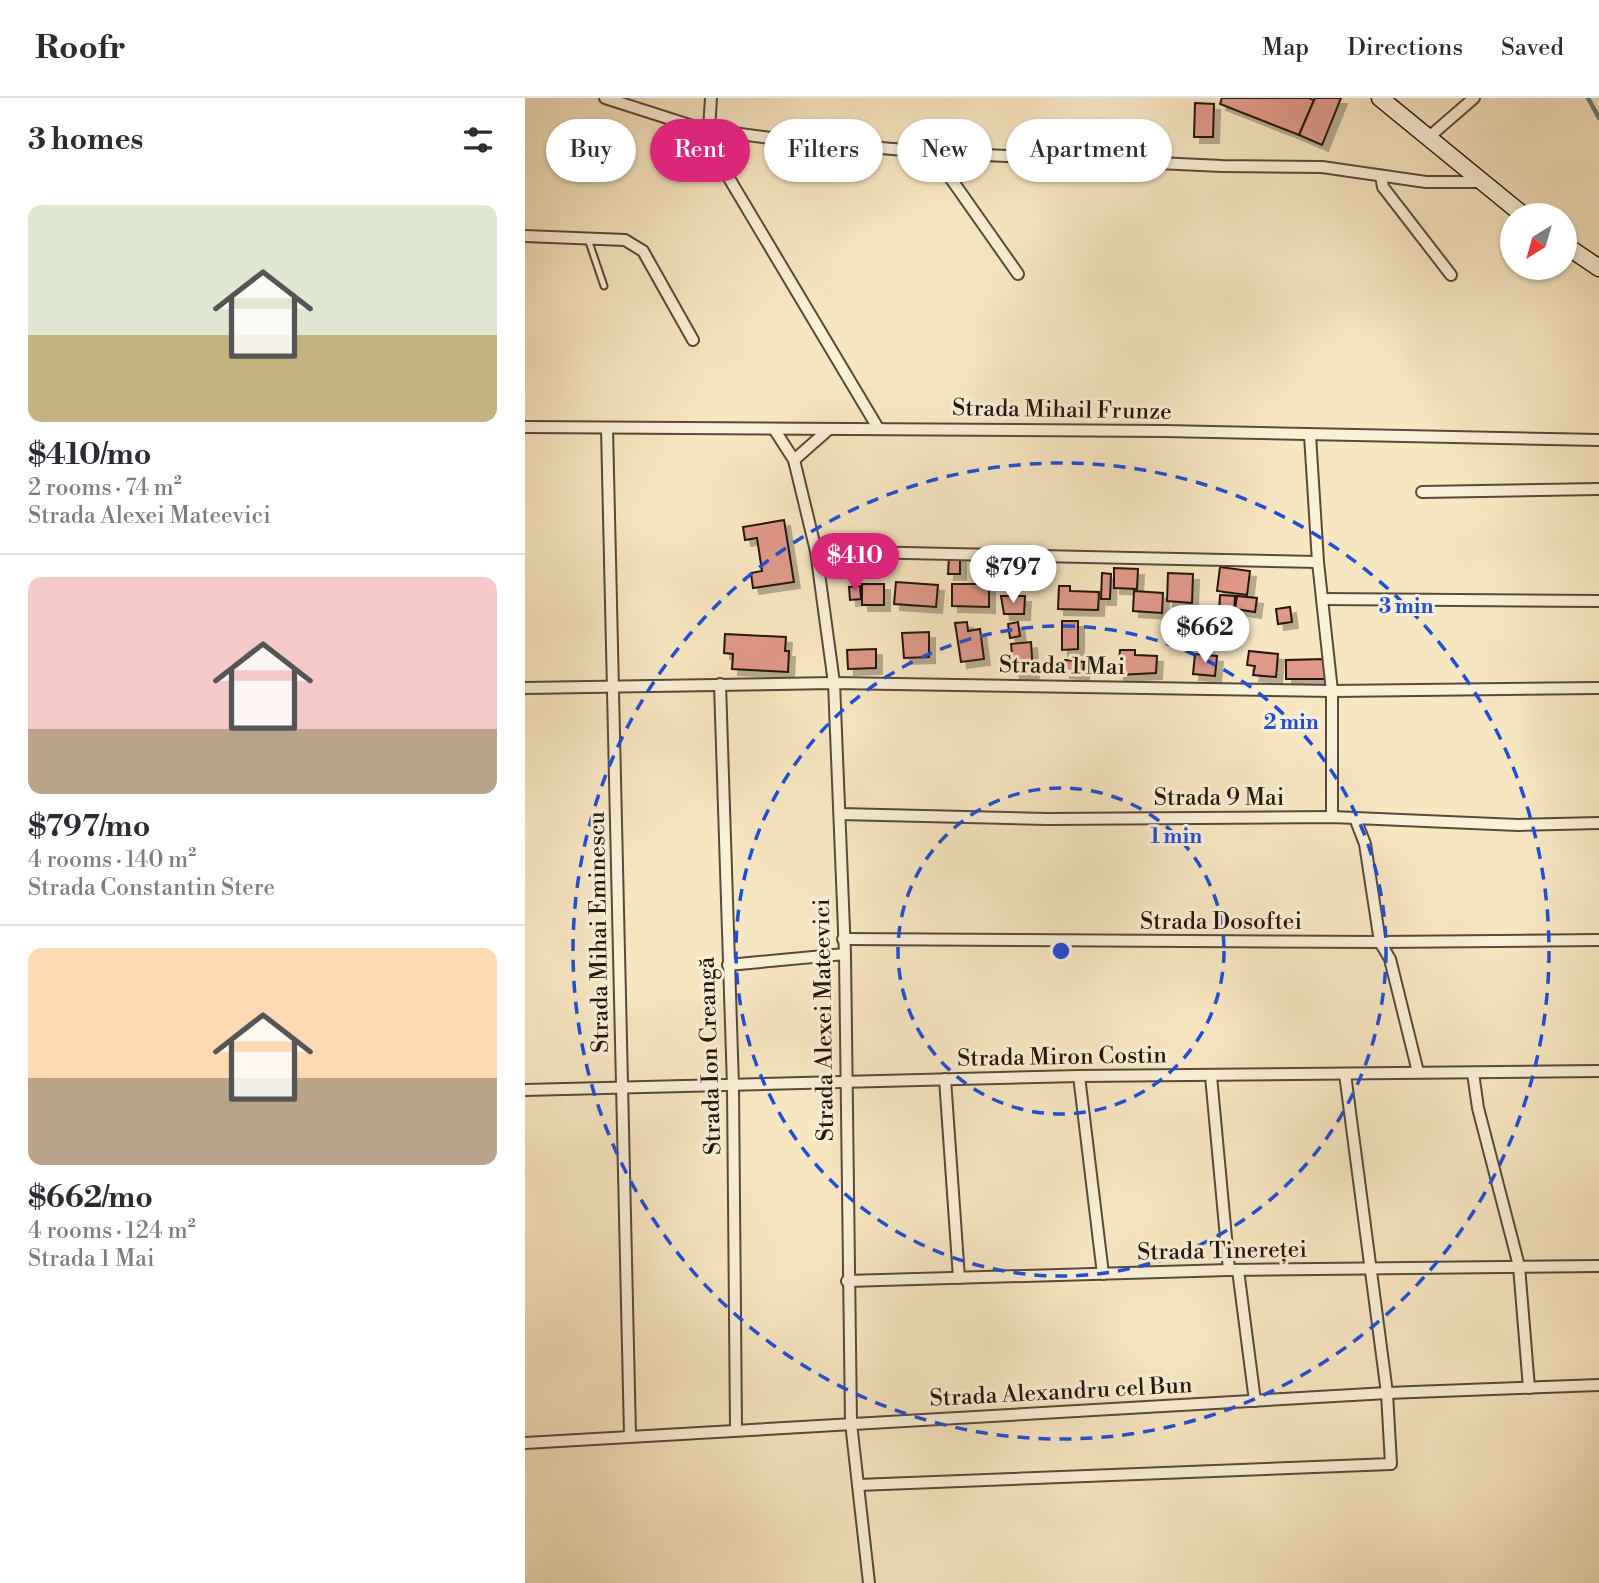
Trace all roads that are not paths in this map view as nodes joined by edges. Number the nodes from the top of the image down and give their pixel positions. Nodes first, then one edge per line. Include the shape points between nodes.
1 (605, 98) edge
2 (711, 98) edge
3 (1380, 98) edge
4 (1474, 98) edge
5 (673, 119) edge
6 (708, 119) edge
7 (750, 134) edge
8 (1429, 137) junction
9 (897, 149) edge
10 (992, 155) edge
11 (1381, 176) junction
12 (731, 182) edge
13 (953, 182) edge
14 (1480, 182) junction
15 (1507, 203) edge
16 (525, 236) edge
17 (588, 239) junction
18 (1577, 253) edge
19 (1599, 268) edge
20 (1018, 274) dead end
21 (1451, 275) dead end
22 (604, 286) dead end
23 (693, 340) dead end
24 (525, 427) edge
25 (607, 428) junction
26 (878, 428) junction
27 (774, 429) junction
28 (828, 430) junction
29 (1310, 435) junction
30 (1599, 440) edge
31 (794, 460) junction
32 (1599, 489) edge
33 (1422, 492) dead end
34 (816, 551) junction
35 (1318, 562) junction
36 (1322, 599) junction
37 (1599, 601) edge
38 (834, 683) junction
39 (720, 684) junction
40 (613, 687) junction
41 (525, 688) edge
42 (1599, 688) edge
43 (1332, 691) junction
44 (840, 814) junction
45 (1332, 817) junction
46 (1355, 818) junction
47 (1599, 823) edge
48 (843, 939) junction
49 (1599, 940) edge
50 (1380, 942) junction
51 (845, 954) junction
52 (728, 965) junction
53 (1599, 1071) edge
54 (1417, 1072) junction
55 (1473, 1073) junction
56 (1345, 1074) junction
57 (1079, 1076) junction
58 (1211, 1076) junction
59 (945, 1079) junction
60 (846, 1084) junction
61 (622, 1086) junction
62 (733, 1086) junction
63 (525, 1090) edge
64 (1519, 1266) junction
65 (1599, 1266) edge
66 (1370, 1268) junction
67 (1234, 1270) junction
68 (1103, 1274) junction
69 (959, 1278) junction
70 (847, 1281) junction
71 (1599, 1385) edge
72 (1529, 1388) junction
73 (1387, 1393) junction
74 (1255, 1401) junction
75 (851, 1423) junction
76 (736, 1428) junction
77 (630, 1435) junction
78 (525, 1443) edge
79 (858, 1485) junction
80 (869, 1583) edge

1 - 5 street
2 - 6 street
3 - 8 street
4 - 8 street
7 - 9 street
8 - 14 street
10 - 11 street via 1322,167
11 - 14 street
11 - 21 street via 1383,187
12 - 26 street
13 - 20 street
14 - 15 street
16 - 17 street
17 - 22 lane
17 - 23 street via 625,240 642,251
18 - 19 street
24 - 25 street, Strada Mihail Frunze
25 - 27 street, Strada Mihail Frunze
25 - 40 street, Strada Mihai Eminescu
26 - 28 street, Strada Mihail Frunze
26 - 29 street, Strada Mihail Frunze
27 - 28 street, Strada Mihail Frunze
27 - 31 street, Strada Alexei Mateevici
28 - 31 street
29 - 30 street, Strada Mihail Frunze
29 - 35 street
31 - 34 street, Strada Alexei Mateevici
32 - 33 street
34 - 35 street
34 - 38 street, Strada Alexei Mateevici
35 - 36 street
36 - 37 street
36 - 43 street
38 - 39 street, Strada 1 Mai
38 - 43 street, Strada 1 Mai
38 - 44 street, Strada Alexei Mateevici
39 - 40 street, Strada 1 Mai
39 - 52 street, Strada Ion Creangă
40 - 41 street, Strada 1 Mai
40 - 61 street, Strada Mihai Eminescu
42 - 43 street, Strada 1 Mai
43 - 45 street
44 - 45 street, Strada 9 Mai via 1047,819
44 - 48 street, Strada Alexei Mateevici
45 - 46 street, Strada 9 Mai
46 - 47 street, Strada 9 Mai via 1518,825
46 - 50 street via 1365,844
48 - 50 street, Strada Dosoftei
48 - 51 street, Strada Alexei Mateevici
49 - 50 street, Strada Dosoftei
50 - 54 street via 1390,959
51 - 52 street
51 - 60 street, Strada Alexei Mateevici
52 - 62 street, Strada Ion Creangă
53 - 55 street, Strada Miron Costin
54 - 55 street, Strada Miron Costin
54 - 56 street, Strada Miron Costin
55 - 64 street
56 - 58 street, Strada Miron Costin
56 - 66 street
57 - 58 street, Strada Miron Costin
57 - 59 street, Strada Miron Costin
57 - 68 street
58 - 67 street
59 - 60 street, Strada Miron Costin
59 - 69 street
60 - 62 street, Strada Miron Costin
60 - 70 street, Strada Alexei Mateevici
61 - 62 street, Strada Miron Costin
61 - 63 street, Strada Miron Costin
61 - 77 street, Strada Mihai Eminescu
62 - 76 street, Strada Ion Creangă
64 - 65 street, Strada Tinereței
64 - 66 street, Strada Tinereței
64 - 72 street
66 - 67 street, Strada Tinereței
66 - 73 street
67 - 68 street, Strada Tinereței
67 - 74 street
68 - 69 street, Strada Tinereței
69 - 70 street, Strada Tinereței
70 - 75 street, Strada Alexei Mateevici
71 - 72 street, Strada Alexandru cel Bun
72 - 73 street, Strada Alexandru cel Bun
73 - 74 street, Strada Alexandru cel Bun
73 - 79 street via 1391,1464
74 - 75 street, Strada Alexandru cel Bun
75 - 76 street, Strada Alexandru cel Bun
75 - 79 street, Strada Alexei Mateevici
76 - 77 street, Strada Alexandru cel Bun
77 - 78 street, Strada Alexandru cel Bun
79 - 80 street, Strada Alexei Mateevici

